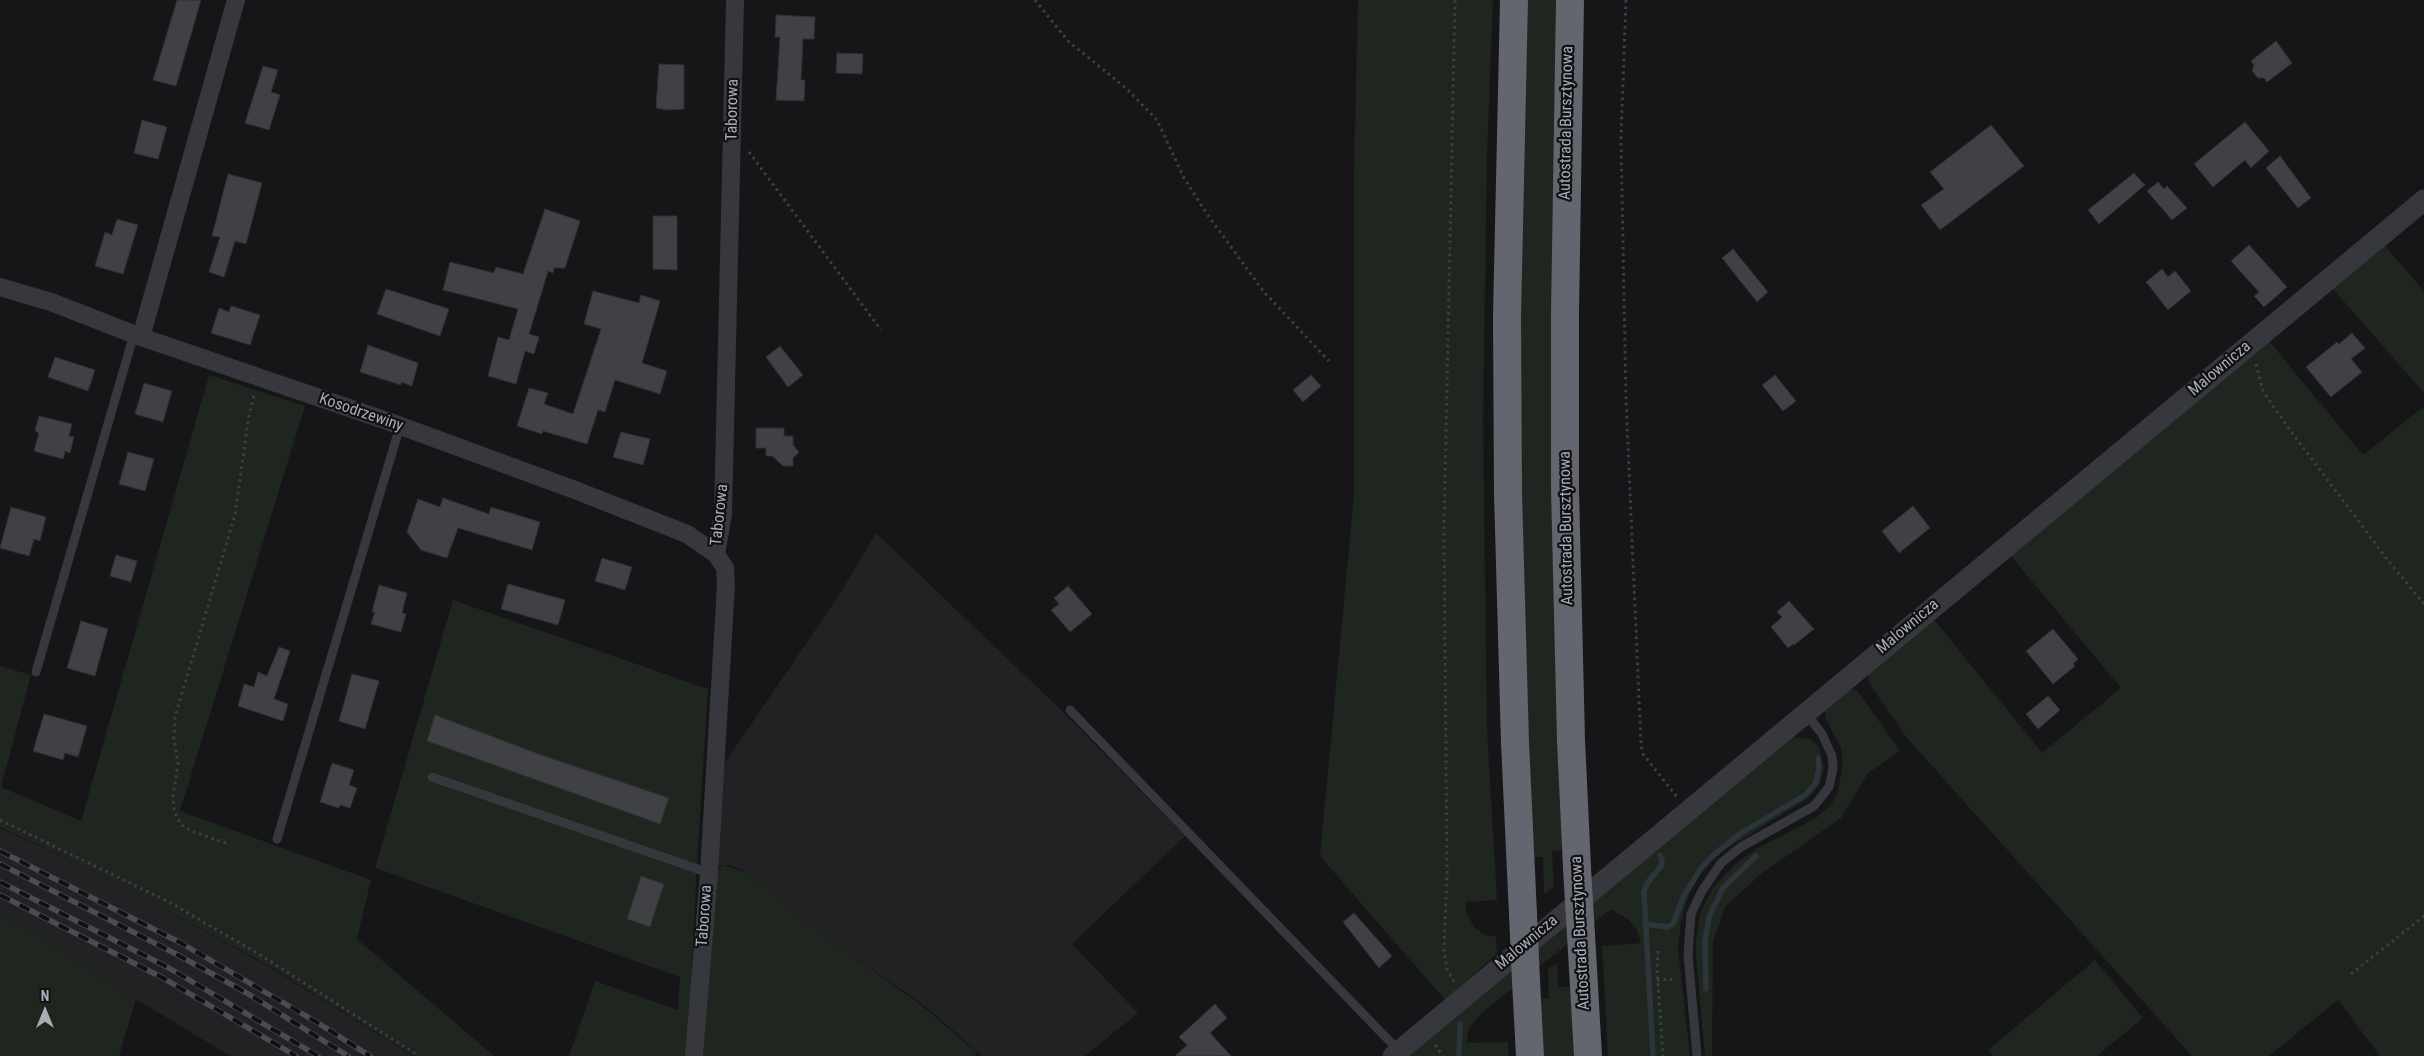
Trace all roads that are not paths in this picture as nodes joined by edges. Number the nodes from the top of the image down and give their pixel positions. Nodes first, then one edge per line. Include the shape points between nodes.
1 (236, 0) edge
2 (735, 0) edge
3 (1514, 0) edge
4 (1570, 0) edge
5 (2424, 200) edge
6 (0, 287) edge
7 (137, 335) junction
8 (400, 426) junction
9 (716, 554) junction
10 (36, 672) dead end
11 (1070, 710) dead end
12 (1805, 712) junction
13 (432, 777) dead end
14 (278, 839) dead end
15 (708, 873) junction
16 (1396, 1053) edge
17 (694, 1056) edge
18 (1530, 1056) edge
19 (1588, 1056) edge
20 (1697, 1056) edge

1 - 7 street
2 - 9 street, Taborowa via 723,514
3 - 18 highway, bridge via 1507,316 1508,483 1515,743
4 - 19 highway, Autostrada Bursztynowa, bridge via 1565,489 1571,740
5 - 12 street, Malownicza
6 - 7 street, Kosodrzewiny
7 - 8 street, Kosodrzewiny
7 - 10 lane
8 - 9 street, Kosodrzewiny via 652,519 687,534
8 - 14 lane
9 - 15 street, Taborowa via 724,568 726,585
11 - 16 lane
12 - 16 street, Malownicza
12 - 20 lane via 1822,734 1832,756 1829,788 1814,806 1741,848 1714,872 1696,901 1690,921 1688,954
13 - 15 lane
15 - 17 street, Taborowa

